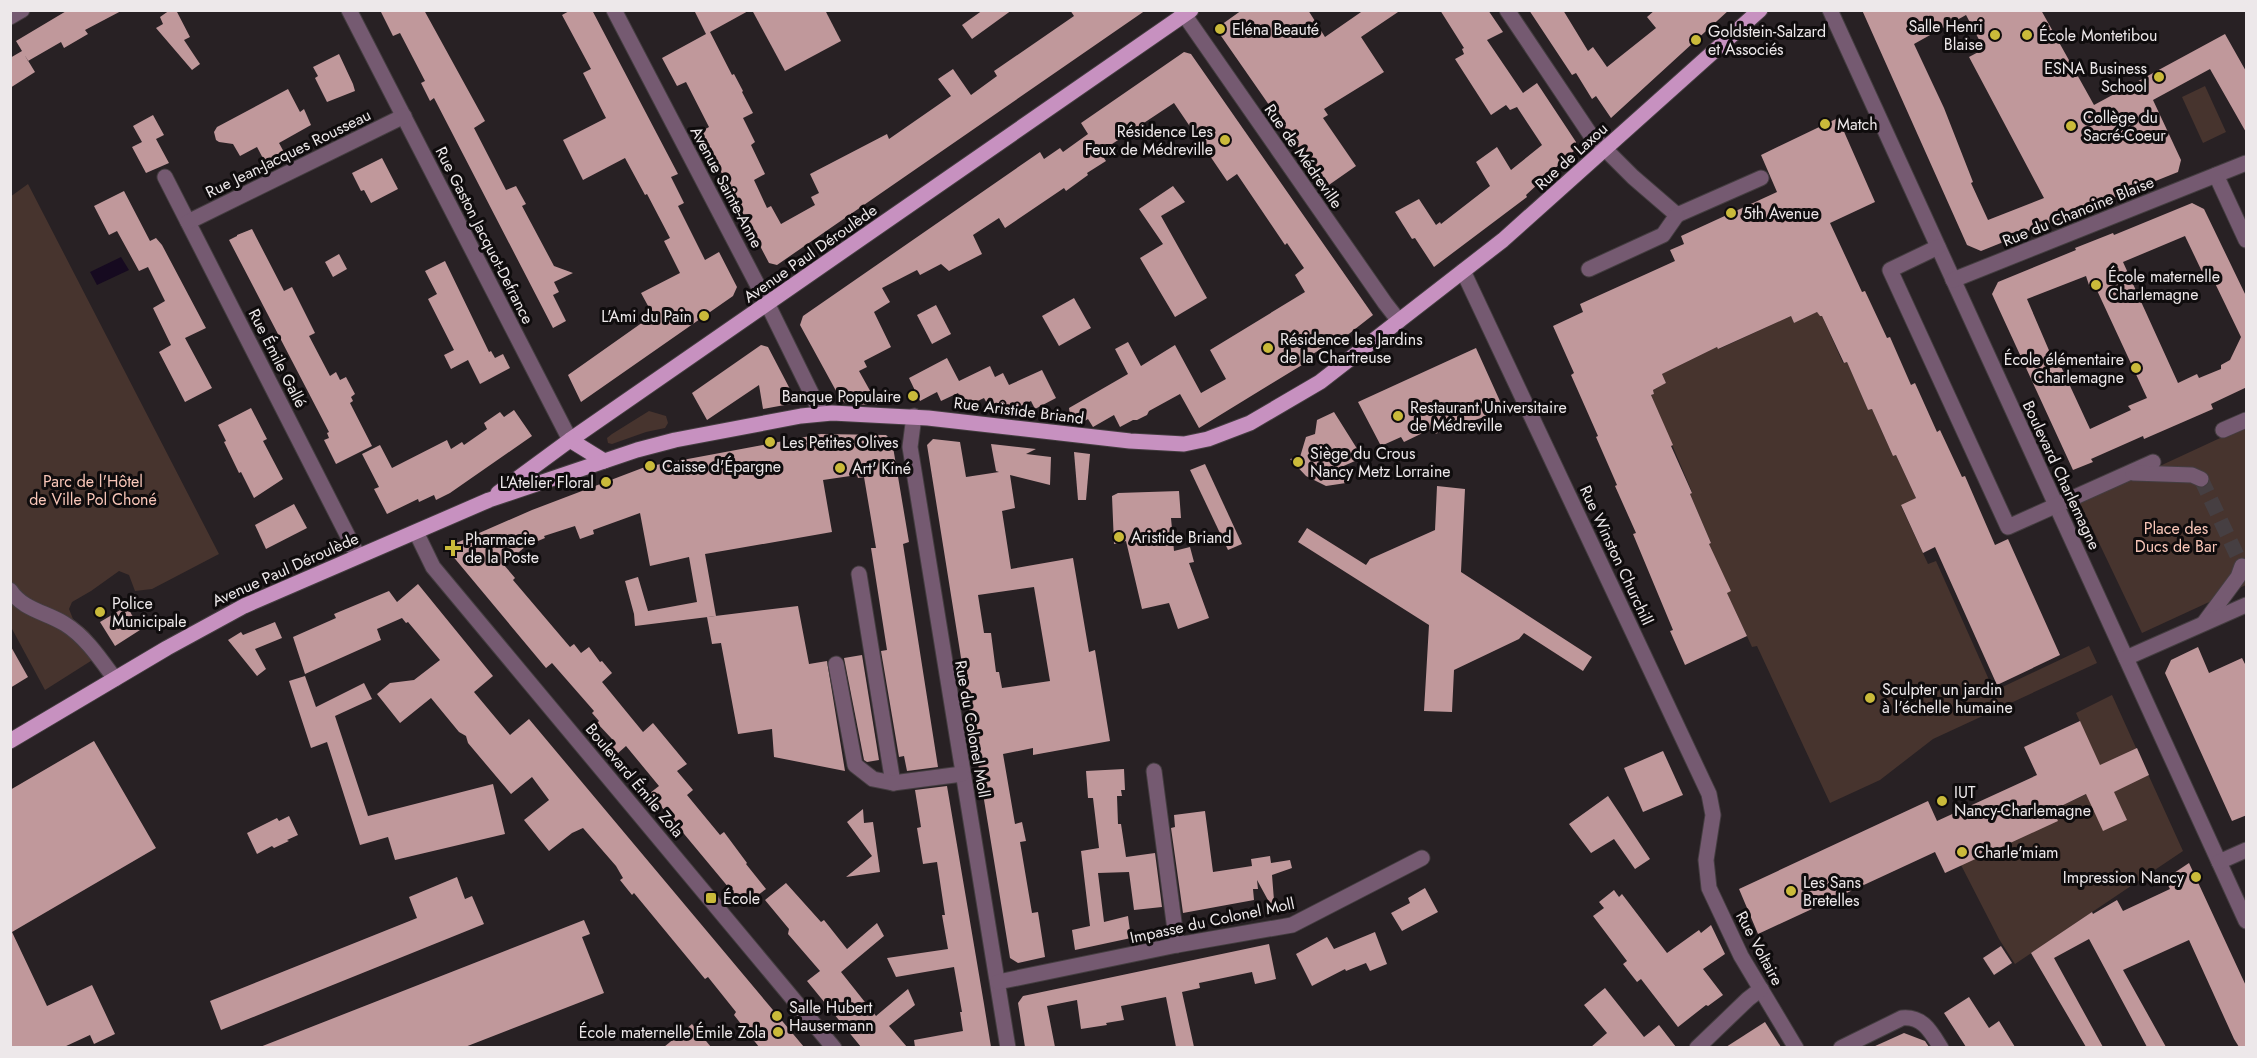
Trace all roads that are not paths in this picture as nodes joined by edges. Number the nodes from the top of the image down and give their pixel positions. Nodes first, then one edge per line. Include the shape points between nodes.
1 (22, 10) edge
2 (349, 10) edge
3 (614, 10) edge
4 (1507, 10) edge
5 (1760, 10) edge
6 (1830, 10) edge
7 (1185, 12) edge
8 (10, 17) edge
9 (404, 116) junction
10 (1606, 149) junction
11 (2247, 163) edge
12 (2216, 175) junction
13 (165, 177) dead end
14 (1761, 178) dead end
15 (1677, 215) junction
16 (188, 222) junction
17 (2247, 240) edge
18 (1938, 247) junction
19 (1589, 269) dead end
20 (1463, 271) junction
21 (1953, 280) junction
22 (768, 305) junction
23 (1400, 321) junction
24 (821, 413) junction
25 (914, 416) junction
26 (2247, 420) edge
27 (2223, 430) dead end
28 (570, 440) junction
29 (604, 461) junction
30 (2153, 462) dead end
31 (2128, 473) junction
32 (2201, 478) dead end
33 (489, 500) junction
34 (2056, 506) junction
35 (416, 532) junction
36 (358, 556) junction
37 (2242, 566) dead end
38 (859, 574) dead end
39 (10, 590) edge
40 (2246, 606) edge
41 (2204, 624) junction
42 (2126, 658) junction
43 (836, 664) dead end
44 (116, 679) junction
45 (10, 741) edge
46 (1154, 771) dead end
47 (963, 774) junction
48 (893, 783) junction
49 (2247, 850) edge
50 (1422, 858) dead end
51 (1706, 860) joint
52 (2218, 862) junction
53 (2247, 921) edge
54 (1177, 945) junction
55 (998, 982) junction
56 (1761, 989) junction
57 (834, 1047) edge
58 (1008, 1047) edge
59 (1697, 1047) edge
60 (1796, 1047) edge
61 (1841, 1047) edge
62 (1941, 1047) edge

1 - 8 street
2 - 9 street, Rue Gaston Jacquot-Defrance
3 - 22 street, Avenue Sainte-Anne
4 - 10 street via 1590,134
5 - 10 main road, Rue de Laxou
6 - 18 street, Boulevard Charlemagne
7 - 22 main road, Avenue Paul Déroulède
7 - 23 street, Rue de Médreville
9 - 16 street, Rue Jean-Jacques Rousseau
9 - 28 street, Rue Gaston Jacquot-Defrance
10 - 15 street
10 - 20 main road, Rue de Laxou
11 - 12 street, Rue du Chanoine Blaise
12 - 17 street
12 - 21 street, Rue du Chanoine Blaise
13 - 16 street, Rue Émile Gallé
14 - 15 street
15 - 19 street via 1663,235
16 - 36 street, Rue Émile Gallé
18 - 21 street, Boulevard Charlemagne
18 - 34 street via 1890,270 2008,527
20 - 23 main road, Rue de Laxou
20 - 51 street, Rue Winston Churchill via 1709,794 1713,815
21 - 34 street, Boulevard Charlemagne
22 - 24 street, Avenue Sainte-Anne
22 - 28 main road, Avenue Paul Déroulède
23 - 25 main road, Rue Aristide Briand via 1320,382 1250,423 1193,442 1130,441
24 - 25 main road, Rue Aristide Briand
24 - 29 main road, Rue Aristide Briand via 675,440
25 - 47 street, Rue du Colonel Moll via 910,447
26 - 27 street
28 - 29 main road
28 - 33 main road, Avenue Paul Déroulède
29 - 33 main road, Avenue Paul Déroulède
30 - 31 street
31 - 32 street
31 - 34 street
33 - 35 main road, Avenue Paul Déroulède
34 - 42 street, Boulevard Charlemagne
35 - 36 main road, Avenue Paul Déroulède
35 - 57 street, Boulevard Émile Zola via 433,567
36 - 44 main road, Avenue Paul Déroulède via 220,618
37 - 41 street
38 - 48 street
39 - 44 street via 26,606 66,624
40 - 41 street
41 - 42 street
42 - 52 street, Boulevard Charlemagne
43 - 48 street via 855,765 873,779
44 - 45 main road, Avenue Paul Déroulède
46 - 54 street
47 - 48 street
47 - 55 street, Rue du Colonel Moll
49 - 52 street
50 - 54 street, Impasse du Colonel Moll via 1292,925
51 - 56 street, Rue Voltaire via 1713,896
52 - 53 street, Boulevard Charlemagne
54 - 55 street, Impasse du Colonel Moll
55 - 58 street, Rue du Colonel Moll
56 - 59 street
56 - 60 street, Rue Voltaire
61 - 62 street via 1911,1017 1931,1030

